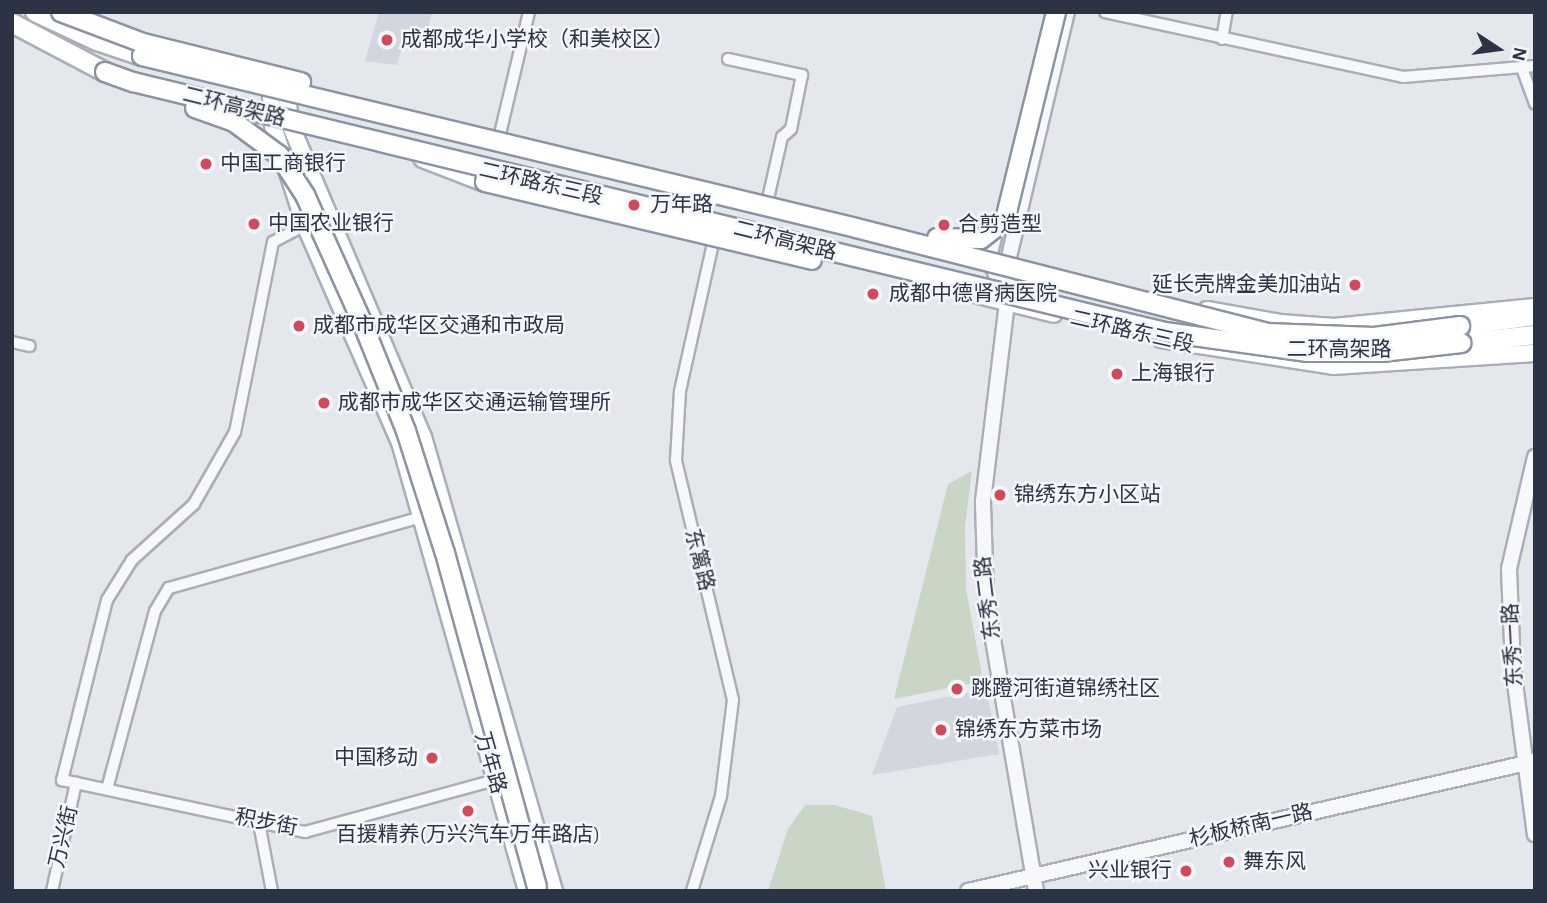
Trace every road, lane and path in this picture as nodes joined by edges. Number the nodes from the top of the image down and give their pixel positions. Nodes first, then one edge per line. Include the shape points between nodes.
1 (34, 12) edge
2 (45, 12) edge
3 (61, 12) edge
4 (529, 12) edge
5 (1047, 12) edge
6 (1056, 12) edge
7 (1067, 12) edge
8 (1105, 12) edge
9 (1227, 12) edge
10 (12, 23) edge
11 (12, 29) edge
12 (1222, 39) junction
13 (728, 59) dead end
14 (1535, 66) edge
15 (1522, 68) junction
16 (270, 81) junction
17 (133, 82) junction
18 (286, 85) junction
19 (1535, 104) edge
20 (271, 120) junction
21 (290, 124) junction
22 (454, 130) junction
23 (499, 138) junction
24 (407, 152) junction
25 (767, 203) junction
26 (305, 225) junction
27 (717, 226) junction
28 (856, 228) junction
29 (989, 257) junction
30 (1008, 261) junction
31 (1015, 301) junction
32 (1535, 307) edge
33 (1535, 316) edge
34 (1535, 335) edge
35 (12, 342) edge
36 (30, 346) dead end
37 (1535, 353) edge
38 (1535, 457) edge
39 (422, 517) junction
40 (464, 572) junction
41 (439, 579) junction
42 (1528, 762) edge
43 (495, 780) junction
44 (76, 783) junction
45 (107, 789) junction
46 (259, 822) junction
47 (1535, 835) edge
48 (1034, 883) edge
49 (539, 890) edge
50 (52, 891) edge
51 (272, 891) edge
52 (692, 891) edge
53 (968, 891) edge

1 - 22 highway, 二环高架路, bridge via 142,56
2 - 16 main road, 二环路东三段 via 78,30 137,50
3 - 22 highway, bridge via 143,43 393,105
4 - 23 street
5 - 29 street
6 - 28 highway, bridge via 1013,202 993,233 960,242
7 - 30 street, 东秀二路
8 - 12 street
9 - 12 street
10 - 17 highway, 二环高架路, bridge via 41,42
11 - 20 main road, 二环路东三段 via 120,83
12 - 15 street via 1403,77
13 - 25 street via 802,75 792,129 782,137
14 - 15 street
15 - 19 street
16 - 18 main road, 二环路东三段
16 - 20 main road, 万年路
17 - 31 highway, 二环高架路, bridge
17 - 49 highway, bridge via 234,122 279,155 305,195 406,431
18 - 21 main road, 万年路
18 - 23 main road, 二环路东三段
20 - 21 main road, 二环路东三段
20 - 26 main road, 万年路
21 - 24 main road, 二环路东三段
21 - 40 main road, 万年路 via 422,437
22 - 28 highway, 二环高架路, bridge
23 - 25 main road, 二环路东三段
24 - 27 main road, 二环路东三段
24 - 31 highway, bridge via 485,182 959,295
25 - 29 main road, 二环路东三段
26 - 39 main road, 万年路 via 374,376
26 - 44 street via 274,242 235,432 194,504 132,560 107,600 62,780
27 - 31 main road, 二环路东三段
27 - 52 street, 东篱路 via 675,430 681,486 733,700 721,796
28 - 33 highway, 二环高架路, bridge via 1267,333 1374,337
29 - 30 main road, 二环路东三段
29 - 31 street
30 - 31 street, 东秀二路
30 - 32 main road, 二环路东三段 via 1205,310 1308,326 1377,326
31 - 34 highway, 二环高架路, bridge via 1276,350 1382,352
31 - 37 main road, 二环路东三段 via 1195,346 1307,365 1386,365
31 - 48 street, 东秀二路 via 983,500 982,554
35 - 36 street
38 - 42 street, 东秀一路 via 1509,569
39 - 41 main road, 万年路
39 - 45 street via 169,588 155,611
40 - 41 main road via 459,563 448,560 440,568
40 - 49 main road, 万年路
41 - 43 main road, 万年路
42 - 47 street, 东秀一路
42 - 48 street, 杉板桥南一路
43 - 46 street, 积步街 via 305,832
43 - 49 main road, 万年路
44 - 45 street, 积步街
44 - 50 street, 万兴街
45 - 46 street, 积步街
46 - 51 street
48 - 53 street, 杉板桥南一路

